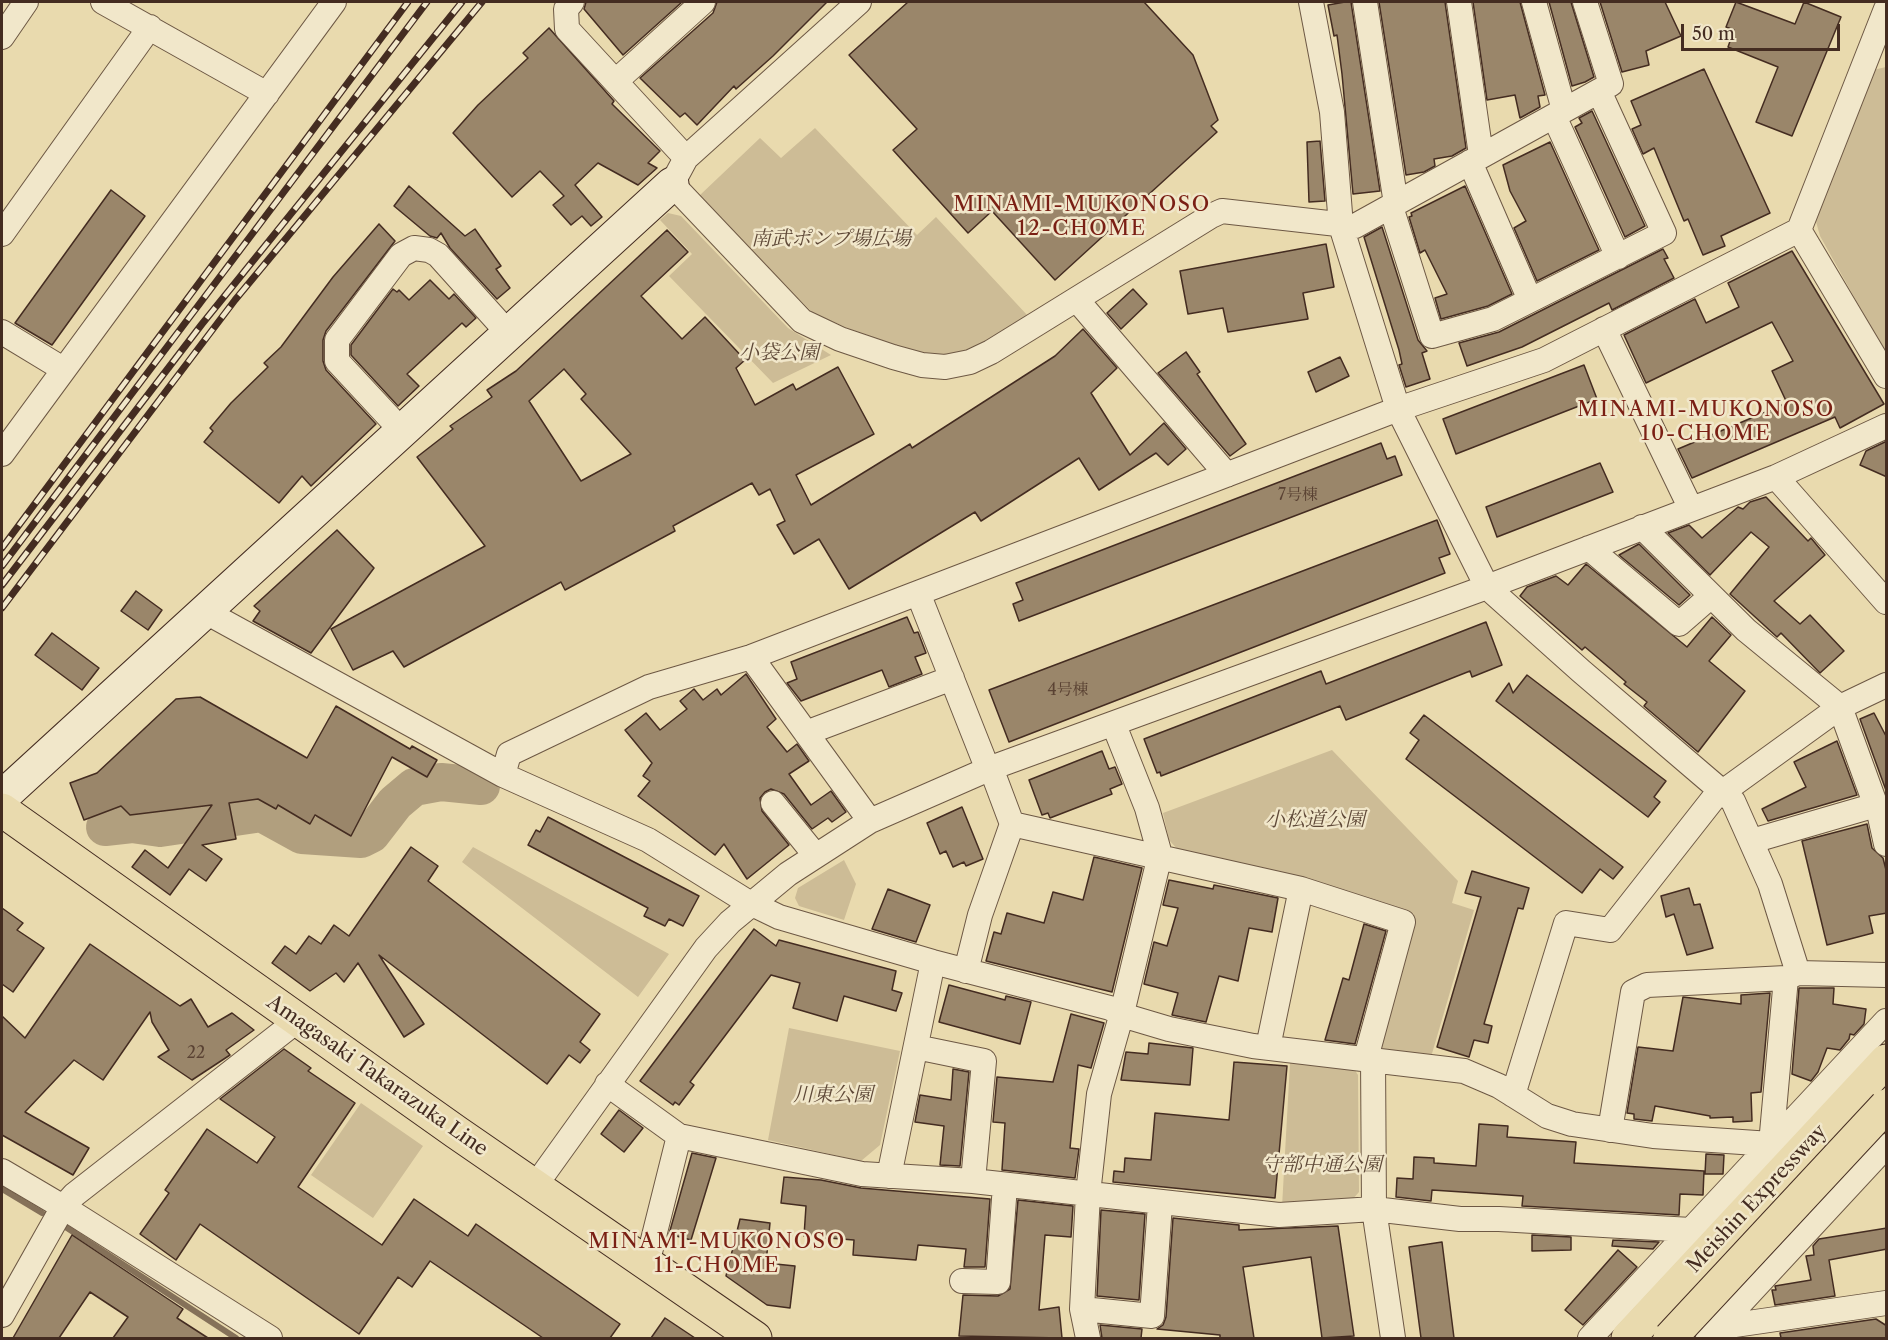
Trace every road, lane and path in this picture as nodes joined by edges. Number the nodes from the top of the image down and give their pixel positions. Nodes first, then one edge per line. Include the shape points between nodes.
1 (26, 2) edge
2 (103, 2) edge
3 (334, 2) edge
4 (572, 2) edge
5 (703, 2) edge
6 (860, 2) edge
7 (1311, 2) edge
8 (1365, 2) edge
9 (1459, 2) edge
10 (1534, 2) edge
11 (1586, 2) edge
12 (1887, 9) edge
13 (150, 27) junction
14 (2, 37) edge
15 (1880, 47) edge
16 (616, 81) junction
17 (1599, 91) junction
18 (267, 94) junction
19 (1559, 113) junction
20 (1476, 159) junction
21 (679, 171) junction
22 (1394, 206) junction
23 (1341, 226) junction
24 (1799, 230) junction
25 (2, 234) edge
26 (1618, 257) junction
27 (1077, 300) junction
28 (1530, 300) junction
29 (1604, 329) junction
30 (2, 332) edge
31 (509, 334) junction
32 (63, 369) junction
33 (1887, 376) edge
34 (1398, 409) junction
35 (1887, 426) edge
36 (402, 431) junction
37 (2, 454) edge
38 (1227, 475) junction
39 (1776, 477) junction
40 (1691, 509) junction
41 (1642, 527) junction
42 (1589, 548) junction
43 (1487, 587) junction
44 (918, 593) junction
45 (1710, 597) junction
46 (1887, 603) edge
47 (206, 612) junction
48 (751, 657) junction
49 (952, 678) junction
50 (1887, 685) edge
51 (1840, 707) junction
52 (1114, 725) junction
53 (806, 733) junction
54 (990, 769) junction
55 (503, 775) junction
56 (1723, 791) junction
57 (2, 797) edge
58 (773, 803) dead end
59 (1876, 806) junction
60 (2, 810) edge
61 (870, 820) junction
62 (1012, 824) junction
63 (1752, 841) junction
64 (1887, 844) edge
65 (1160, 855) junction
66 (816, 856) junction
67 (1301, 889) junction
68 (752, 904) junction
69 (933, 962) junction
70 (966, 971) junction
71 (1887, 975) edge
72 (1792, 976) junction
73 (1122, 1013) junction
74 (298, 1020) junction
75 (1887, 1021) edge
76 (916, 1047) junction
77 (1268, 1047) junction
78 (1370, 1058) junction
79 (1887, 1060) edge
80 (608, 1084) junction
81 (1513, 1095) junction
82 (1887, 1106) edge
83 (1610, 1130) junction
84 (679, 1136) junction
85 (1771, 1144) junction
86 (1887, 1146) edge
87 (2, 1171) edge
88 (889, 1176) junction
89 (973, 1181) junction
90 (1005, 1185) junction
91 (536, 1186) junction
92 (1088, 1194) junction
93 (1160, 1204) junction
94 (63, 1207) junction
95 (1374, 1209) junction
96 (1691, 1230) junction
97 (647, 1264) junction
98 (962, 1281) dead end
99 (1887, 1303) edge
100 (1082, 1309) junction
101 (2, 1315) edge
102 (737, 1333) edge
103 (1714, 1333) edge
104 (270, 1338) edge
105 (1088, 1338) edge
106 (1393, 1338) edge
107 (1590, 1338) edge
108 (1629, 1338) edge
109 (1670, 1338) edge

1 - 14 street
2 - 13 street
3 - 18 street
4 - 16 street via 566,9 567,29
5 - 16 street
6 - 21 street
7 - 23 street via 1332,112
8 - 22 street
9 - 20 street
10 - 19 street
11 - 17 street via 1611,84
12 - 15 street
13 - 18 street
13 - 25 street
15 - 24 street
16 - 21 street
17 - 19 street
17 - 26 street via 1664,233
18 - 32 street
19 - 20 street
19 - 26 street
20 - 22 street
20 - 28 street
21 - 27 street via 802,321 893,357 945,367 970,362
21 - 31 street
22 - 23 street via 1355,226
22 - 28 street via 1432,336 1493,319
23 - 27 street via 1222,211
23 - 34 street
24 - 29 street
24 - 33 street
26 - 28 street
27 - 38 street
29 - 34 street via 1544,360
29 - 40 street
30 - 32 street
31 - 36 street
31 - 36 street via 438,255 414,248 401,255 337,340 337,361
32 - 37 street
34 - 38 street
34 - 43 street
35 - 39 street
36 - 47 street
38 - 44 street
39 - 40 street
39 - 46 street
40 - 41 street
41 - 42 street
41 - 45 street
42 - 43 street
42 - 45 street via 1679,624
43 - 52 street
43 - 56 street
44 - 48 street
44 - 49 street
45 - 51 street
47 - 55 street
47 - 57 street
48 - 53 street
48 - 55 street via 649,687 509,754
49 - 53 street
49 - 54 street
50 - 51 street
51 - 56 street
51 - 59 street
52 - 54 street
52 - 65 street via 1147,808
53 - 61 street
54 - 61 street
54 - 62 street
55 - 68 street via 648,840
56 - 63 street via 1733,801
56 - 81 street via 1702,811 1610,930 1566,923
58 - 66 street
59 - 63 street
59 - 64 street
60 - 74 main road, Amagasaki Takarazuka Line
61 - 66 street
62 - 65 street
62 - 70 street via 980,915
63 - 72 street via 1770,884
65 - 67 street
65 - 73 street
66 - 68 street
67 - 77 street
67 - 78 street via 1403,922
68 - 69 street via 779,917
68 - 80 street via 700,955
69 - 70 street
69 - 76 street
70 - 73 street
71 - 72 street
72 - 83 street via 1647,985 1633,992
72 - 85 street
73 - 77 street via 1169,1029
73 - 92 street via 1099,1094
74 - 91 main road, Amagasaki Takarazuka Line
74 - 94 street
75 - 85 street
76 - 88 street
76 - 89 street via 984,1061
77 - 78 street
78 - 81 street via 1464,1071
78 - 95 street
79 - 108 main road, Meishin Expressway
80 - 84 street
80 - 91 street
81 - 83 street via 1547,1116
82 - 109 main road, Meishin Expressway, bridge
83 - 85 street
84 - 88 street via 862,1174
84 - 97 street
85 - 96 street
86 - 103 street
87 - 94 street
88 - 89 street
89 - 90 street
90 - 92 street
90 - 98 street via 998,1282
91 - 97 main road, Amagasaki Takarazuka Line
92 - 93 street
92 - 100 street
93 - 95 street via 1279,1215
93 - 100 street via 1152,1316
94 - 101 street
94 - 104 street
95 - 96 street via 1460,1219
95 - 106 street
96 - 107 street
97 - 102 main road, Amagasaki Takarazuka Line
99 - 103 street
100 - 105 street
103 - 108 street

